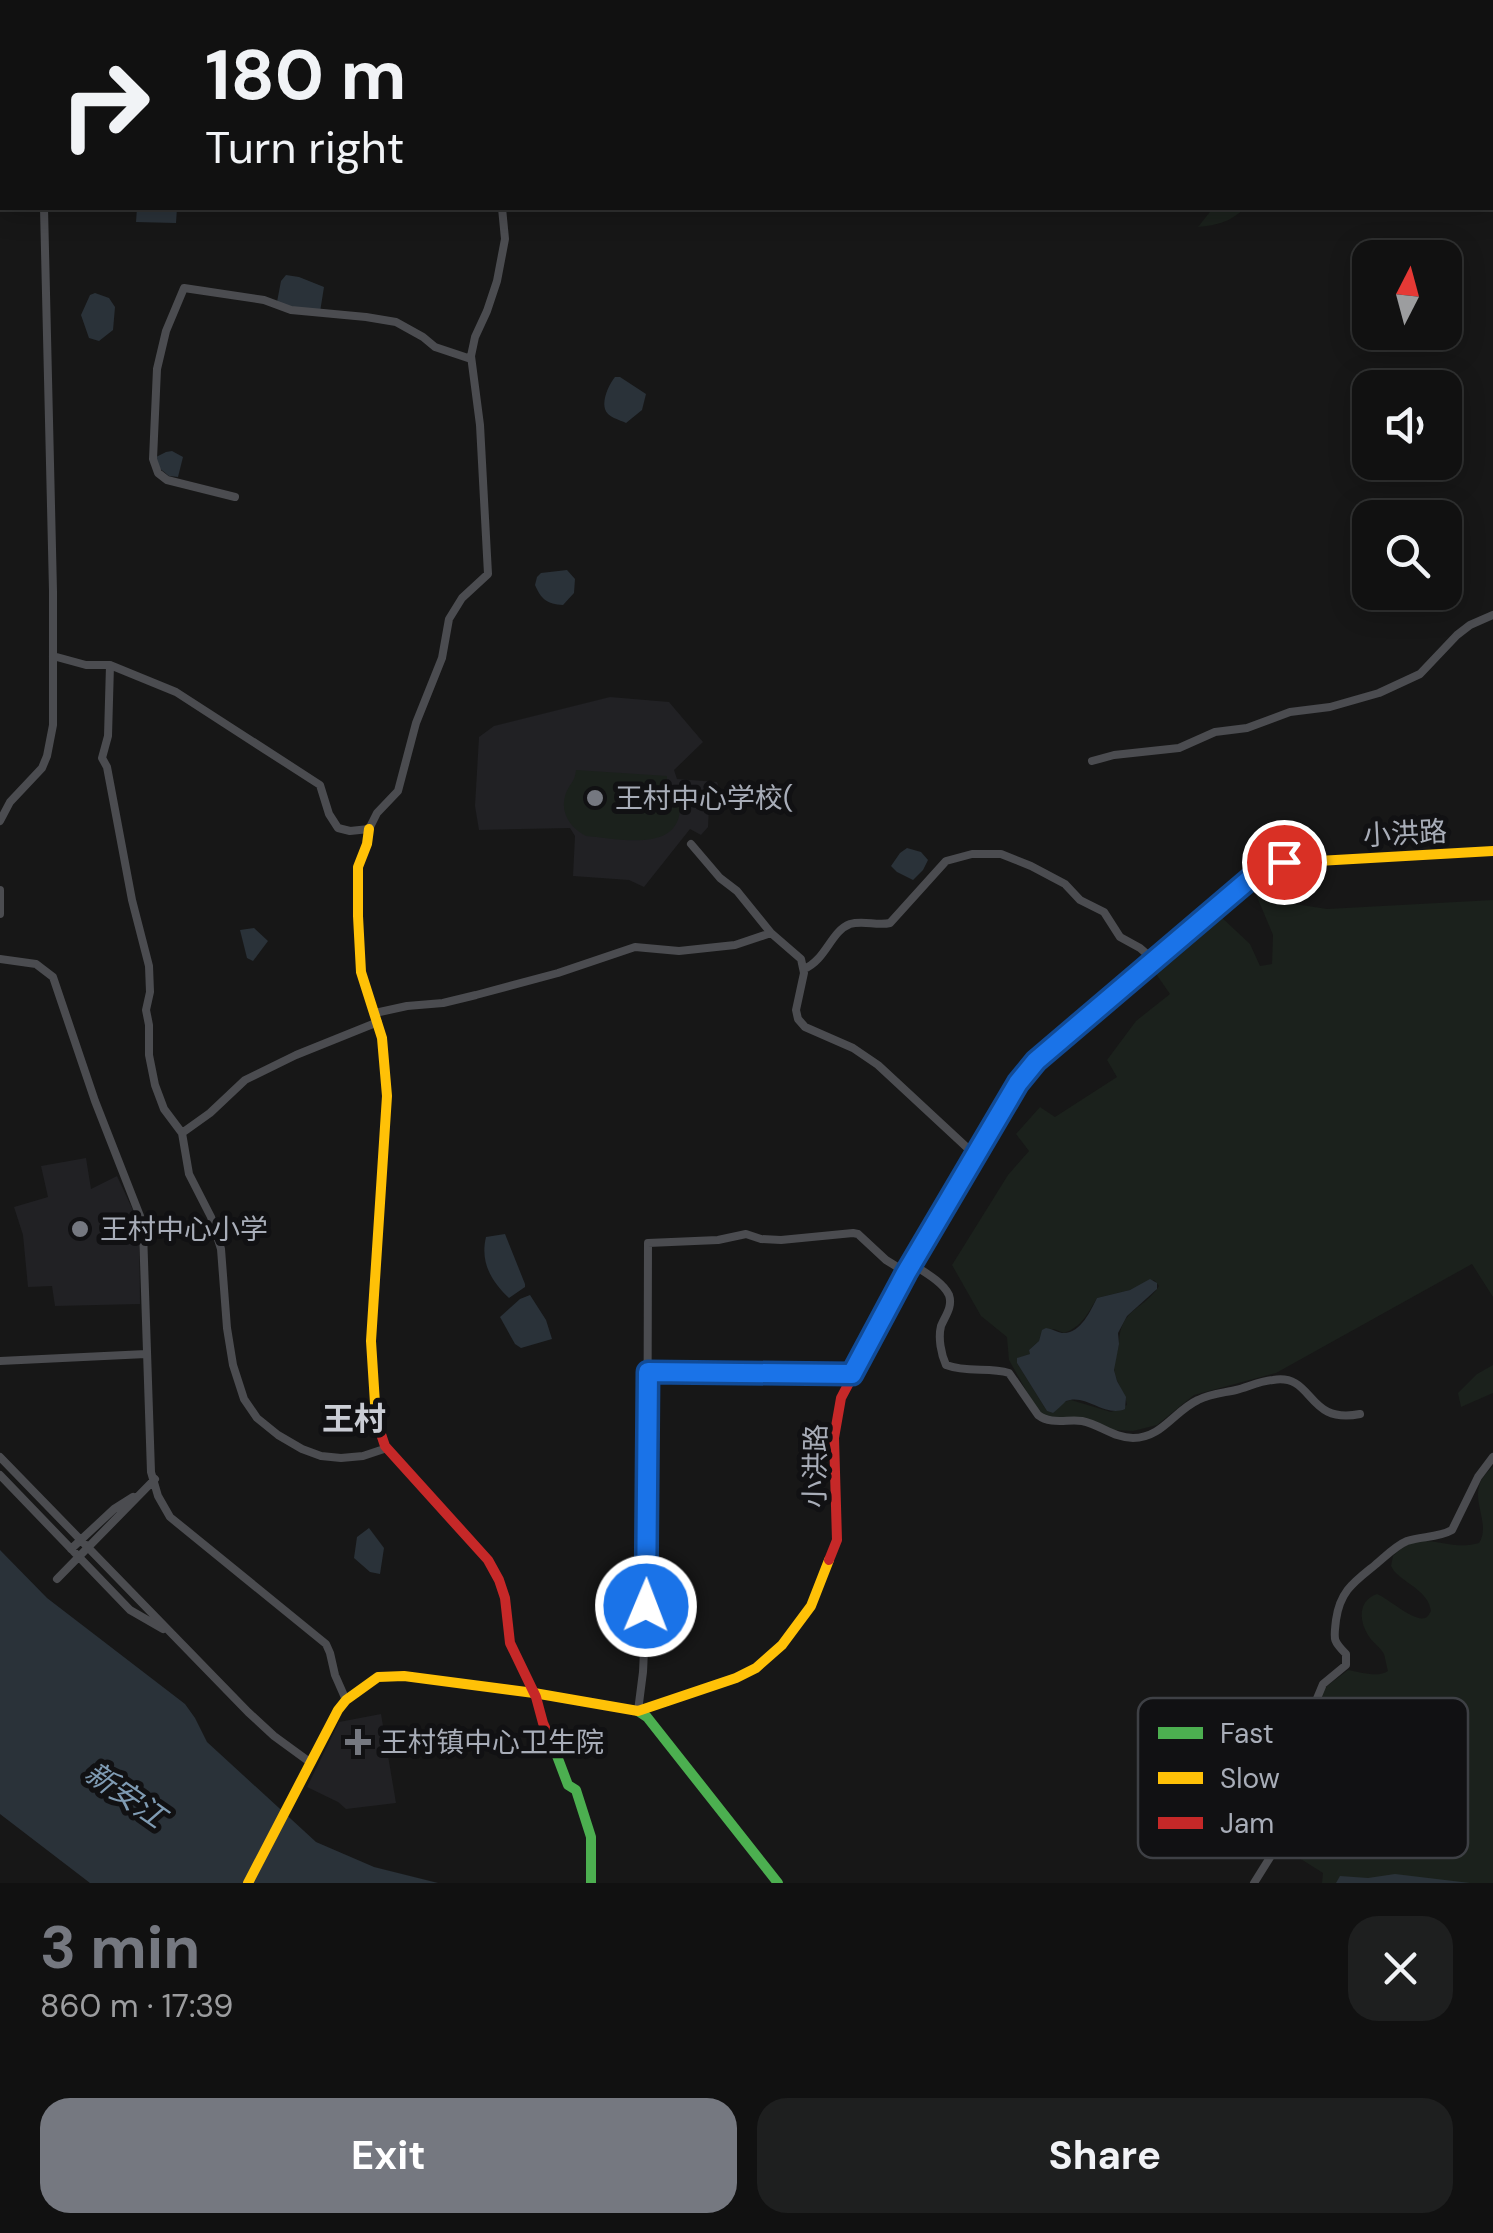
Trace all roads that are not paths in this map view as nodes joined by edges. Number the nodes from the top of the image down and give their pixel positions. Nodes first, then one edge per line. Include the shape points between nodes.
1 (44, 210) edge
2 (502, 210) edge
3 (471, 359) junction
4 (235, 497) dead end
5 (1493, 615) edge
6 (54, 656) junction
7 (110, 665) junction
8 (1092, 761) dead end
9 (0, 821) edge
10 (369, 829) junction
11 (691, 844) dead end
12 (1493, 850) edge
13 (0, 890) edge
14 (0, 914) edge
15 (771, 933) junction
16 (0, 959) edge
17 (1155, 962) junction
18 (804, 969) junction
19 (376, 1018) junction
20 (182, 1133) junction
21 (975, 1155) junction
22 (909, 1268) junction
23 (146, 1354) junction
24 (0, 1361) edge
25 (648, 1372) junction
26 (852, 1374) junction
27 (1360, 1414) dead end
28 (387, 1448) junction
29 (0, 1457) edge
30 (1493, 1457) edge
31 (0, 1476) edge
32 (155, 1482) junction
33 (80, 1540) junction
34 (71, 1549) junction
35 (57, 1579) dead end
36 (176, 1636) junction
37 (534, 1693) junction
38 (1317, 1698) edge
39 (346, 1700) junction
40 (638, 1711) junction
41 (311, 1763) junction
42 (1270, 1858) edge
43 (248, 1883) edge
44 (591, 1883) edge
45 (778, 1883) edge
46 (1254, 1883) edge

1 - 6 street
2 - 3 street via 496,281
3 - 4 street via 435,347 396,322 184,288 157,369 153,459 167,480
3 - 10 street via 488,574 449,618 398,791
5 - 8 street via 1457,635 1420,674 1379,693 1214,732 1179,748
6 - 7 street
6 - 9 street via 47,756
7 - 10 street via 176,692 320,784 342,830
7 - 20 street via 102,758 149,966 154,1085
10 - 19 main road via 358,867 359,964
11 - 15 street
12 - 17 main road, 小洪路 via 1284,862 1251,878
13 - 14 street
15 - 18 street via 802,959
15 - 19 street via 678,951 635,947
16 - 23 street via 36,964 53,976 140,1216
17 - 18 street via 1065,884 987,853 946,862 894,920 845,926
17 - 21 main road, 小洪路 via 1036,1061
18 - 21 street via 796,1010 802,1025 878,1065
19 - 20 street via 245,1080
19 - 28 main road via 387,1096 371,1356 376,1419
20 - 28 street via 188,1174 221,1249 226,1328 244,1399 278,1435 312,1453 341,1458
21 - 22 main road, 小洪路
22 - 25 street via 886,1260 853,1233 648,1243
22 - 26 main road, 小洪路
22 - 27 street via 940,1284 950,1298 940,1337 946,1365 1009,1373 1047,1421 1081,1421 1139,1438 1158,1432 1202,1397 1275,1379 1297,1383 1328,1414
23 - 24 street
23 - 32 street
25 - 26 street
25 - 40 street via 646,1627
26 - 40 main road, 小洪路 via 834,1438 837,1540 810,1606 756,1668
28 - 37 main road via 488,1560 505,1598 510,1643
29 - 33 street
30 - 38 street via 1452,1530 1398,1546 1354,1581 1339,1602 1334,1636 1347,1662
31 - 34 street
32 - 33 street
32 - 35 street
32 - 39 street via 170,1517 326,1644
33 - 34 street
33 - 36 street
34 - 36 street via 130,1610
36 - 41 street via 248,1712
37 - 39 main road, 小洪路 via 404,1676 378,1678
37 - 40 main road, 小洪路
37 - 44 main road via 592,1837
39 - 41 main road
40 - 45 main road
41 - 43 main road
42 - 46 street

